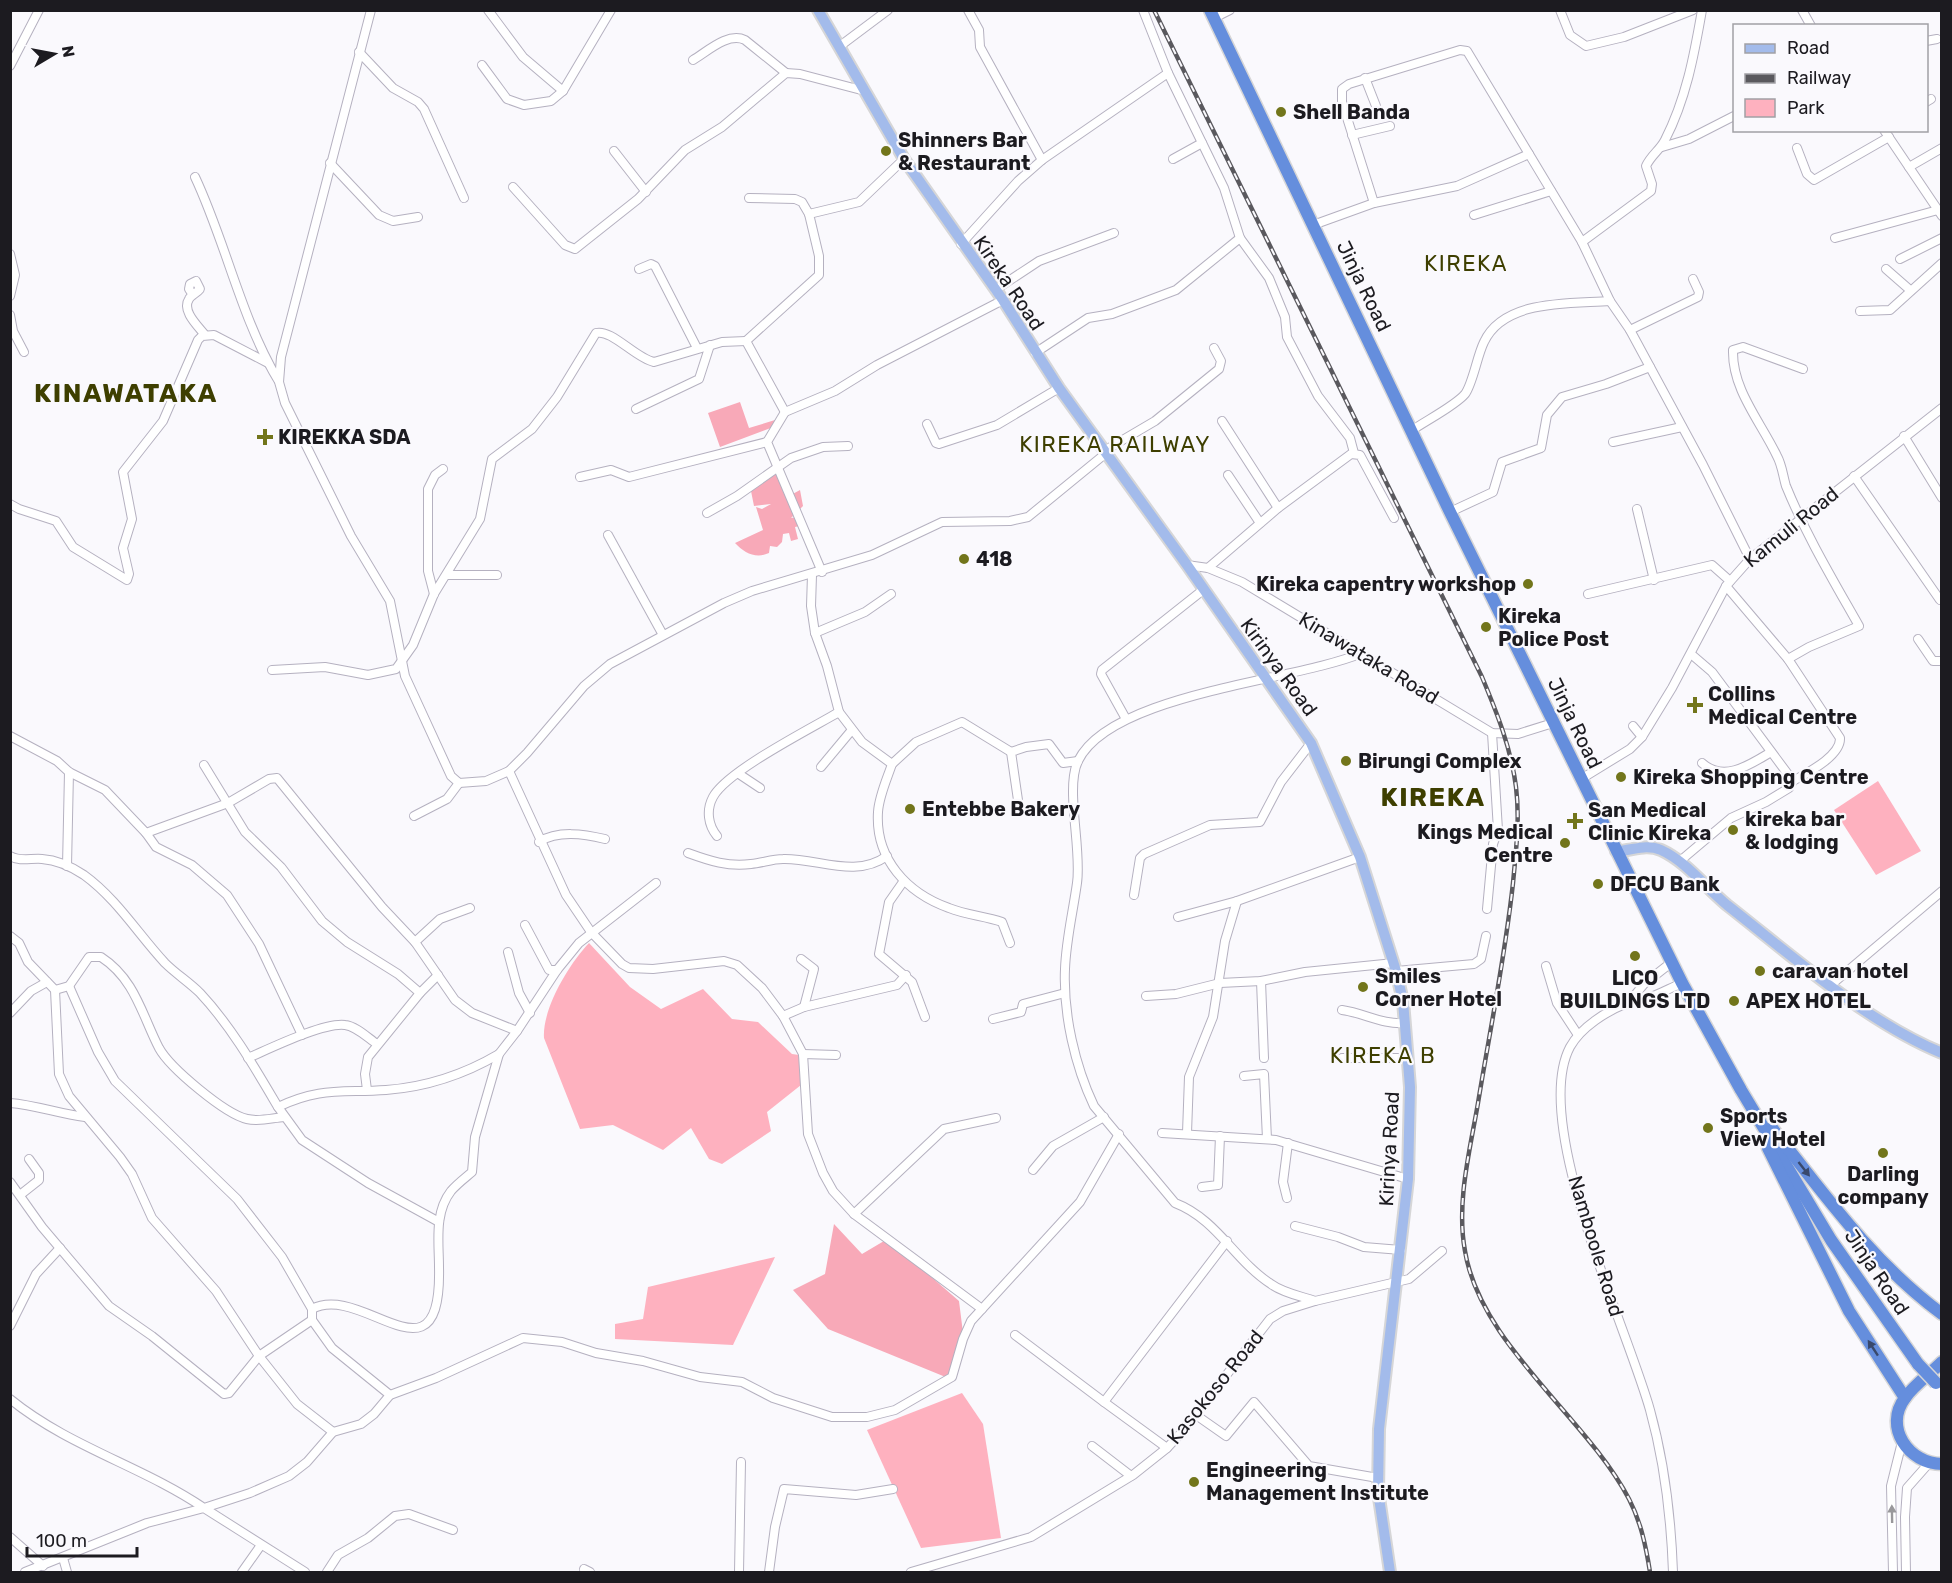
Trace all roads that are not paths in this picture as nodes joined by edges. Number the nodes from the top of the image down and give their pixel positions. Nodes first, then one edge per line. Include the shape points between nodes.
1 (39, 10) edge
2 (370, 10) edge
3 (488, 10) edge
4 (611, 10) edge
5 (818, 10) edge
6 (888, 10) edge
7 (968, 10) edge
8 (1143, 10) edge
9 (1230, 10) edge
10 (1560, 10) edge
11 (1694, 10) edge
12 (1702, 10) edge
13 (1802, 10) edge
14 (1212, 14) edge
15 (1810, 24) edge
16 (1937, 39) dead end
17 (1928, 41) edge
18 (840, 46) junction
19 (359, 52) junction
20 (693, 60) dead end
21 (482, 65) dead end
22 (10, 66) edge
23 (1168, 73) junction
24 (786, 74) junction
25 (1365, 78) junction
26 (563, 91) junction
27 (865, 91) junction
28 (1376, 106) dead end
29 (1733, 117) edge
30 (1390, 126) dead end
31 (1887, 133) edge
32 (1352, 135) junction
33 (1202, 143) junction
34 (1662, 147) junction
35 (1797, 148) dead end
36 (1941, 148) edge
37 (614, 151) dead end
38 (1529, 154) junction
39 (904, 159) junction
40 (1173, 159) dead end
41 (1042, 160) junction
42 (330, 163) junction
43 (1909, 167) junction
44 (195, 177) dead end
45 (513, 187) dead end
46 (1551, 191) junction
47 (646, 192) junction
48 (464, 198) dead end
49 (749, 198) dead end
50 (1374, 203) junction
51 (1940, 213) edge
52 (809, 214) junction
53 (1474, 215) dead end
54 (418, 218) dead end
55 (1312, 225) junction
56 (1114, 233) dead end
57 (1240, 238) junction
58 (1835, 238) dead end
59 (1941, 238) edge
60 (1582, 242) junction
61 (961, 244) junction
62 (10, 254) edge
63 (1900, 259) dead end
64 (1941, 263) edge
65 (639, 269) dead end
66 (1886, 269) dead end
67 (1693, 279) dead end
68 (995, 290) junction
69 (1910, 290) junction
70 (193, 295) dead end
71 (10, 296) edge
72 (1003, 300) junction
73 (1610, 300) junction
74 (1860, 311) dead end
75 (10, 315) edge
76 (1630, 330) junction
77 (206, 335) junction
78 (746, 341) junction
79 (710, 345) junction
80 (697, 348) junction
81 (1214, 348) dead end
82 (24, 351) dead end
83 (1035, 353) junction
84 (268, 363) junction
85 (1650, 367) junction
86 (1803, 369) dead end
87 (279, 382) junction
88 (1059, 388) junction
89 (1941, 408) edge
90 (636, 410) dead end
91 (785, 412) junction
92 (1222, 421) dead end
93 (927, 424) dead end
94 (1682, 427) junction
95 (1411, 431) junction
96 (1904, 436) junction
97 (767, 442) junction
98 (1613, 442) dead end
99 (849, 446) dead end
100 (1104, 453) junction
101 (1354, 453) junction
102 (777, 467) junction
103 (443, 469) dead end
104 (1227, 475) dead end
105 (1854, 476) junction
106 (580, 477) dead end
107 (1941, 498) edge
108 (10, 504) edge
109 (1278, 508) junction
110 (1637, 509) dead end
111 (1450, 512) junction
112 (707, 513) dead end
113 (1801, 517) junction
114 (1394, 518) dead end
115 (1260, 523) junction
116 (608, 535) dead end
117 (1750, 559) junction
118 (1187, 565) junction
119 (1208, 568) junction
120 (822, 572) junction
121 (448, 574) junction
122 (497, 575) dead end
123 (812, 575) junction
124 (1654, 580) junction
125 (1728, 583) junction
126 (1203, 590) junction
127 (434, 594) junction
128 (891, 594) dead end
129 (1588, 594) dead end
130 (1940, 600) edge
131 (814, 633) junction
132 (663, 635) junction
133 (1918, 639) dead end
134 (1362, 653) junction
135 (1691, 654) junction
136 (1788, 658) junction
137 (1941, 661) edge
138 (401, 664) junction
139 (272, 670) dead end
140 (1263, 678) junction
141 (838, 712) junction
142 (1126, 719) junction
143 (1553, 723) junction
144 (1633, 726) dead end
145 (851, 731) junction
146 (1492, 733) junction
147 (10, 736) edge
148 (1642, 737) junction
149 (1311, 743) junction
150 (1772, 752) junction
151 (1011, 753) junction
152 (1078, 761) junction
153 (1702, 763) dead end
154 (892, 764) junction
155 (204, 765) dead end
156 (821, 766) dead end
157 (69, 771) junction
158 (509, 771) junction
159 (738, 774) junction
160 (1581, 779) junction
161 (1793, 781) junction
162 (459, 783) junction
163 (760, 788) dead end
164 (228, 803) junction
165 (1019, 807) dead end
166 (414, 816) dead end
167 (146, 834) junction
168 (717, 836) dead end
169 (605, 839) dead end
170 (539, 842) junction
171 (1616, 851) junction
172 (688, 853) dead end
173 (10, 856) edge
174 (887, 856) junction
175 (1360, 857) junction
176 (1680, 861) junction
177 (67, 866) junction
178 (903, 882) junction
179 (656, 883) dead end
180 (1941, 891) edge
181 (1134, 895) dead end
182 (1236, 901) junction
183 (470, 908) dead end
184 (1487, 909) dead end
185 (1178, 917) dead end
186 (525, 925) dead end
187 (591, 932) junction
188 (10, 936) edge
189 (1486, 936) dead end
190 (415, 942) junction
191 (1010, 943) dead end
192 (508, 952) dead end
193 (801, 959) dead end
194 (1672, 962) junction
195 (1546, 966) dead end
196 (1395, 967) junction
197 (557, 970) junction
198 (438, 975) junction
199 (906, 975) junction
200 (1261, 981) junction
201 (47, 982) junction
202 (1220, 983) junction
203 (1682, 983) junction
204 (1831, 985) junction
205 (69, 986) junction
206 (55, 990) junction
207 (420, 993) junction
208 (1065, 993) junction
209 (1146, 996) dead end
210 (1630, 1002) junction
211 (804, 1007) junction
212 (1342, 1010) dead end
213 (10, 1013) edge
214 (530, 1013) junction
215 (783, 1016) junction
216 (925, 1017) dead end
217 (993, 1019) dead end
218 (1405, 1023) junction
219 (517, 1030) junction
220 (302, 1035) junction
221 (1578, 1035) junction
222 (377, 1044) junction
223 (1941, 1053) edge
224 (499, 1054) junction
225 (803, 1054) junction
226 (836, 1055) dead end
227 (248, 1058) junction
228 (1264, 1058) dead end
229 (1342, 1058) dead end
230 (1408, 1058) junction
231 (1244, 1076) dead end
232 (367, 1090) junction
233 (1741, 1090) junction
234 (10, 1103) edge
235 (278, 1107) junction
236 (85, 1117) junction
237 (284, 1117) junction
238 (1104, 1117) junction
239 (996, 1118) dead end
240 (1162, 1133) dead end
241 (1187, 1133) junction
242 (1119, 1134) junction
243 (1220, 1136) junction
244 (1267, 1139) junction
245 (1288, 1143) junction
246 (29, 1159) dead end
247 (1033, 1170) dead end
248 (1408, 1179) junction
249 (10, 1182) edge
250 (1202, 1187) dead end
251 (20, 1195) junction
252 (1287, 1198) dead end
253 (854, 1214) junction
254 (439, 1222) junction
255 (1294, 1226) dead end
256 (1227, 1241) junction
257 (60, 1248) junction
258 (1401, 1250) junction
259 (1442, 1251) dead end
260 (1398, 1282) junction
261 (1314, 1301) junction
262 (312, 1309) junction
263 (982, 1309) junction
264 (1941, 1314) edge
265 (312, 1320) junction
266 (10, 1326) edge
267 (1016, 1335) dead end
268 (259, 1356) junction
269 (1941, 1362) edge
270 (1939, 1386) edge
271 (390, 1395) junction
272 (1905, 1398) junction
273 (10, 1399) edge
274 (1104, 1402) junction
275 (1196, 1415) junction
276 (333, 1432) junction
277 (1902, 1442) junction
278 (1092, 1446) dead end
279 (1167, 1448) junction
280 (741, 1462) dead end
281 (1936, 1463) edge
282 (1131, 1476) junction
283 (1378, 1478) junction
284 (893, 1489) dead end
285 (204, 1508) junction
286 (453, 1530) dead end
287 (10, 1537) edge
288 (261, 1545) junction
289 (63, 1558) junction
290 (43, 1566) junction
291 (25, 1572) edge
292 (68, 1572) edge
293 (242, 1572) edge
294 (305, 1572) edge
295 (327, 1572) edge
296 (739, 1572) edge
297 (769, 1572) edge
298 (911, 1572) edge
299 (1390, 1572) edge
300 (1673, 1572) edge
301 (1893, 1572) edge
302 (1906, 1572) edge

1 - 22 street
2 - 19 street
3 - 26 street via 523,57
4 - 26 street
5 - 18 main road, Kireka Road
6 - 18 street
7 - 41 street via 979,30 980,47
8 - 23 street
9 - 14 street
10 - 11 street via 1570,35 1586,46 1624,37
12 - 34 street via 1684,97
13 - 15 street
14 - 55 highway, Jinja Road
16 - 17 street
18 - 27 main road, Kireka Road
19 - 42 street
19 - 48 street via 393,88 424,109
20 - 24 street via 737,37
21 - 26 street via 501,93 515,103 544,103
23 - 33 street
23 - 41 street
24 - 27 street
24 - 47 street via 722,127 685,150
25 - 28 street
25 - 32 street via 1344,86 1340,94
25 - 38 street via 1467,51
27 - 39 main road, Kireka Road
29 - 34 street via 1689,139
30 - 32 street
31 - 35 street via 1814,180 1807,174
31 - 43 street
32 - 50 street
33 - 40 street
33 - 57 street via 1224,188
34 - 60 street via 1646,166 1651,191
36 - 43 street
37 - 47 street
38 - 46 street
38 - 50 street via 1450,189
39 - 52 street via 860,202
39 - 61 main road, Kireka Road
41 - 61 street
42 - 54 street via 379,215 393,221
42 - 87 street via 281,357
43 - 51 street
44 - 84 street via 218,227
45 - 47 street via 572,249
46 - 53 street
46 - 60 street
49 - 52 street via 795,199 802,202
50 - 55 street
51 - 58 street
52 - 78 street via 819,256 819,275
55 - 95 highway, Jinja Road
56 - 68 street via 1039,261
57 - 83 street via 1176,290 1112,314 1088,318
57 - 101 street via 1269,278 1285,317 1287,337 1318,396 1350,438
59 - 63 street
60 - 73 street
61 - 68 main road, Kireka Road
62 - 71 street via 15,275
64 - 69 street
65 - 80 street via 648,264 655,266
66 - 69 street
67 - 76 street via 1698,297
68 - 72 main road, Kireka Road
69 - 74 street via 1890,310
70 - 77 street via 188,300 188,310
72 - 83 main road, Kireka Road
72 - 91 street via 835,391
73 - 76 street
73 - 95 street via 1507,316 1485,339 1464,395
75 - 82 street via 13,331
76 - 85 street
77 - 84 street via 214,335
77 - 108 street via 193,348 163,421 123,472 132,519 123,549 127,580 72,547 56,521
78 - 79 street
78 - 91 street
79 - 80 street
79 - 90 street via 699,379
80 - 121 street via 654,362 604,332 596,333 557,397 532,429 492,459 480,519
81 - 100 street via 1221,361 1219,369 1154,422
83 - 88 main road, Kireka Road
84 - 87 street
85 - 94 street
85 - 111 street via 1562,398 1547,415 1541,448 1506,458 1500,465 1493,492
86 - 113 street via 1743,346 1733,350 1747,403 1779,459 1786,486
87 - 138 street via 285,403 341,517 390,601
88 - 93 street via 997,424 939,444
88 - 100 main road, Kireka Road
89 - 96 street, Kamuli Road
91 - 97 street
92 - 109 street
94 - 98 street
94 - 117 street
95 - 111 highway, Jinja Road
96 - 105 street, Kamuli Road
96 - 107 street
97 - 102 street
97 - 106 street via 629,477 611,470
99 - 102 street via 802,453
100 - 118 main road, Kireka Road
100 - 120 street via 1028,517 942,522 879,553
101 - 109 street
101 - 114 street via 1360,455
102 - 112 street
102 - 120 street
103 - 127 street via 428,489 428,571
104 - 115 street
105 - 113 street, Kamuli Road
105 - 130 street
109 - 115 street
110 - 124 street
111 - 143 highway, Jinja Road
113 - 117 street, Kamuli Road
113 - 136 street via 1859,627
115 - 119 street
116 - 132 street
117 - 125 street, Kamuli Road
118 - 119 street, Kinawataka Road
118 - 126 main road, Kirinya Road
119 - 134 street, Kinawataka Road via 1242,582
120 - 123 street
121 - 122 street
121 - 127 street
123 - 131 street
123 - 132 street via 741,595
124 - 125 street via 1712,565
124 - 129 street
125 - 135 street, Kamuli Road
125 - 136 street
126 - 140 main road, Kirinya Road
126 - 142 street via 1102,670
127 - 138 street via 418,635
128 - 131 street via 865,612
131 - 141 street
132 - 158 street via 595,676
133 - 137 street via 1933,661
134 - 140 street via 1337,663
134 - 146 street, Kinawataka Road
135 - 148 street, Kamuli Road
135 - 150 street via 1712,672
136 - 161 street via 1840,742 1833,754
138 - 139 street via 388,673 368,675 325,667
138 - 162 street via 451,776
140 - 142 street
140 - 149 main road, Kirinya Road
141 - 145 street
141 - 159 street
142 - 152 street via 1095,741
143 - 146 street via 1518,734
143 - 160 highway, Jinja Road
144 - 148 street
145 - 154 street
145 - 156 street
146 - 184 street via 1498,830 1493,844
147 - 157 street
148 - 160 street, Kamuli Road via 1630,749
149 - 175 main road, Kirinya Road
149 - 181 street via 1281,782 1260,822 1210,825 1144,854
150 - 153 street via 1732,772 1724,773
150 - 161 street
151 - 152 street via 1043,744 1052,746 1063,763
151 - 154 street via 962,722 916,742
151 - 165 street
152 - 208 street via 1074,800 1080,858 1066,949
154 - 174 street via 878,810 880,836
155 - 164 street
157 - 167 street via 114,797
157 - 177 street
158 - 162 street via 486,781
158 - 170 street
159 - 163 street
159 - 168 street via 711,801 709,822
160 - 171 highway, Jinja Road
161 - 176 street via 1789,788 1766,802 1731,818
162 - 166 street via 447,799
164 - 167 street
164 - 190 street via 269,779 278,778
164 - 207 street via 250,838 281,867 322,921
167 - 220 street via 156,847 192,865 227,895 259,944
169 - 170 street via 558,834
170 - 187 street via 566,896
171 - 176 main road via 1649,846
171 - 194 highway, Jinja Road
172 - 174 street via 720,864 783,859 838,868
173 - 177 street via 45,859
174 - 178 street
175 - 182 street
175 - 196 main road, Kirinya Road
176 - 204 main road via 1728,906
177 - 227 street via 84,875 126,914 166,963 215,1010
178 - 191 street via 948,908 1002,922
178 - 199 street via 889,902 879,950 883,958
179 - 187 street
180 - 204 street
182 - 185 street
182 - 202 street via 1225,941
183 - 190 street via 440,919
186 - 197 street via 547,969
187 - 197 street
187 - 215 street via 629,968 717,961 737,965 762,988
188 - 201 street
189 - 196 street via 1481,959 1474,964
190 - 198 street
192 - 214 street via 519,993
193 - 211 street via 814,969
194 - 203 highway, Jinja Road
194 - 210 street via 1644,984
195 - 221 street via 1557,1004
196 - 200 street via 1305,972
196 - 218 main road, Kirinya Road
197 - 214 street
198 - 207 street
198 - 219 street via 463,1008
199 - 211 street via 897,985
199 - 216 street via 916,988
200 - 202 street
200 - 228 street
201 - 206 street
201 - 213 street
202 - 209 street via 1176,994
202 - 241 street via 1213,1017 1189,1077
203 - 210 street, Namboole Road
203 - 233 highway, Jinja Road
204 - 223 main road
205 - 206 street
205 - 237 street via 89,957 101,957 134,991 158,1046 171,1064 240,1117
205 - 262 street via 115,1081 252,1216
206 - 236 street via 59,1074
207 - 222 street
208 - 217 street via 1023,1004 1016,1015
208 - 238 street via 1083,1078 1094,1106
210 - 221 street, Namboole Road
211 - 215 street
212 - 218 street via 1389,1023
214 - 219 street
215 - 225 street
218 - 230 main road, Kirinya Road
219 - 224 street
220 - 222 street via 344,1024
220 - 227 street
221 - 300 street, Namboole Road via 1562,1073 1568,1148 1593,1249 1657,1435 1667,1488
222 - 232 street via 365,1066
224 - 232 street via 470,1070 432,1082
224 - 254 street via 475,1137 471,1172 452,1191
225 - 226 street
225 - 253 street via 808,1134 833,1191
227 - 235 street
229 - 230 street
230 - 248 main road, Kirinya Road
231 - 244 street via 1264,1074
232 - 235 street via 318,1092
233 -> 264 highway via 1871,1251 1906,1287
233 - 270 highway, Jinja Road, bridge via 1831,1240 1918,1364
272 -> 233 highway via 1837,1289
234 - 236 street
235 - 237 street
236 - 268 street via 128,1168 152,1218 216,1291
237 - 254 street via 302,1140 368,1183
238 - 242 street
238 - 247 street via 1053,1146
239 - 253 street via 944,1129
240 - 241 street
241 - 243 street
242 - 256 street via 1144,1169 1176,1203 1199,1216
242 - 263 street via 1080,1202
243 - 244 street
243 - 250 street via 1218,1185
244 - 245 street
245 - 248 street
245 - 252 street via 1283,1182
246 - 251 street via 39,1173 39,1180
248 - 258 main road, Kirinya Road
249 - 251 street
251 - 257 street
253 - 263 street
254 - 262 street via 437,1306 427,1326 413,1328 338,1306
255 - 258 street via 1364,1247
256 - 261 street via 1270,1284
256 - 274 street
257 - 266 street via 36,1274
257 - 268 street via 109,1306 224,1394 229,1394
258 - 260 main road, Kirinya Road
259 - 260 street, Kasokoso Road via 1414,1277
260 - 261 street, Kasokoso Road
260 - 283 main road, Kirinya Road via 1380,1401
261 - 275 street, Kasokoso Road via 1270,1319
262 - 265 street
263 - 271 street via 971,1321 956,1370 948,1381 895,1410 867,1417 832,1417 773,1398 742,1382 700,1377 643,1360 539,1338 506,1344
265 - 268 street
265 - 271 street via 339,1354
267 - 274 street
268 - 276 street via 297,1404
269 - 272 highway
271 - 276 street via 368,1419
272 - 277 highway via 1897,1414
273 - 285 street via 65,1437
274 - 279 street
275 - 279 street, Kasokoso Road
275 - 283 street via 1226,1436 1254,1402 1309,1466
276 - 285 street via 289,1476
277 - 281 highway via 1911,1454
301 -> 277 street via 1891,1486
278 - 282 street
279 - 282 street, Kasokoso Road
280 - 296 street
281 - 302 street via 1908,1488
282 - 298 street, Kasokoso Road via 1031,1537
283 - 299 main road, Kirinya Road
284 - 297 street via 856,1495 784,1489
285 - 288 street
285 - 289 street via 147,1523
286 - 295 street via 409,1514 395,1516 338,1555
287 - 290 street
288 - 293 street
288 - 294 street
289 - 290 street
289 - 292 street
290 - 291 street

